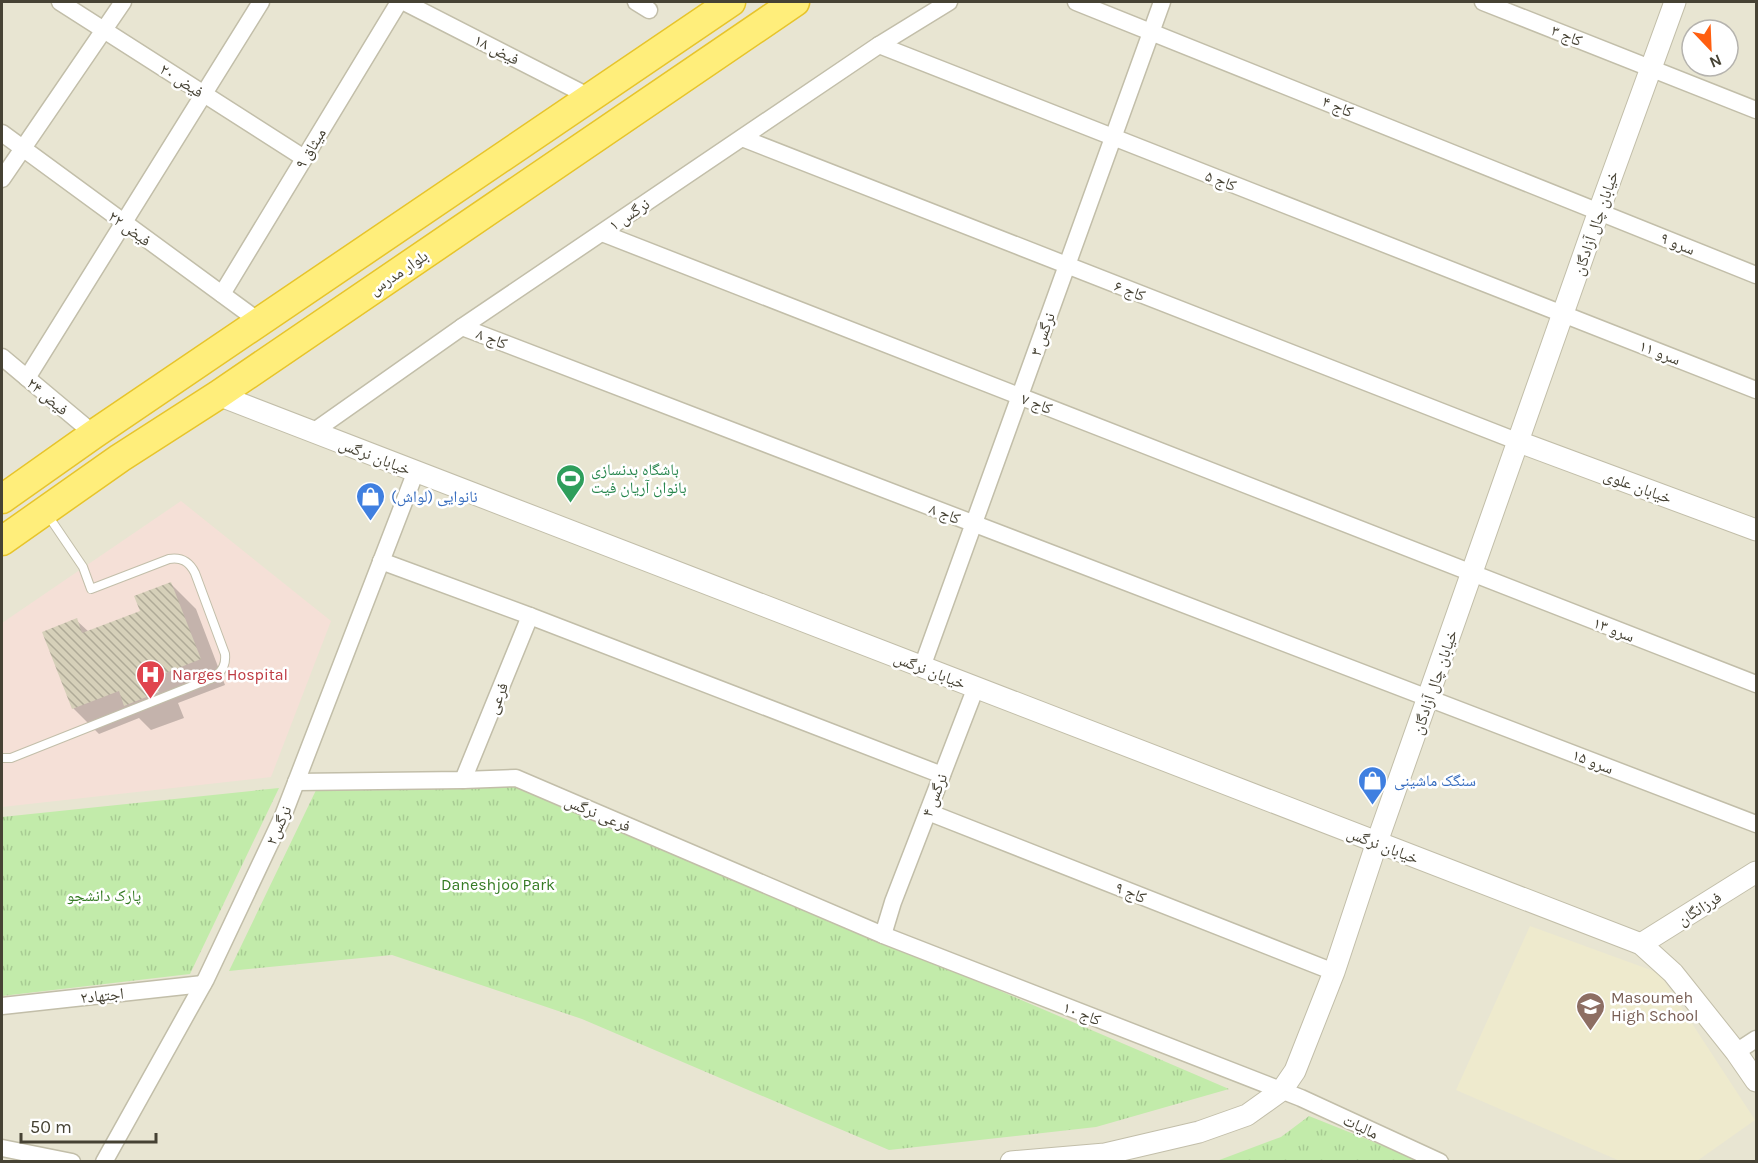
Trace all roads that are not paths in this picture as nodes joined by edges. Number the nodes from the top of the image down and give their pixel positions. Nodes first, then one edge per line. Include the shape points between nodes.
1 (60, 2) edge
2 (123, 2) edge
3 (261, 2) edge
4 (399, 2) edge
5 (404, 2) edge
6 (731, 2) edge
7 (795, 2) edge
8 (949, 2) edge
9 (1076, 2) edge
10 (1162, 2) edge
11 (1483, 2) edge
12 (1675, 2) edge
13 (104, 29) junction
14 (1151, 32) junction
15 (879, 45) junction
16 (1650, 68) junction
17 (204, 94) junction
18 (590, 97) junction
19 (1756, 110) edge
20 (2, 133) edge
21 (1113, 137) junction
22 (742, 138) junction
23 (22, 148) junction
24 (304, 158) junction
25 (2, 178) edge
26 (1599, 211) junction
27 (123, 223) junction
28 (602, 233) junction
29 (1067, 266) junction
30 (1756, 275) edge
31 (222, 294) junction
32 (1564, 314) junction
33 (260, 322) junction
34 (462, 327) junction
35 (2, 357) edge
36 (27, 378) junction
37 (1756, 390) edge
38 (218, 395) junction
39 (1020, 396) junction
40 (312, 432) junction
41 (94, 434) junction
42 (1519, 442) junction
43 (416, 471) junction
44 (2, 499) edge
45 (45, 511) junction
46 (974, 524) junction
47 (1756, 530) edge
48 (2, 541) edge
49 (381, 561) junction
50 (1472, 573) junction
51 (530, 616) junction
52 (922, 667) junction
53 (1756, 684) edge
54 (976, 687) junction
55 (1429, 698) junction
56 (2, 758) edge
57 (942, 775) junction
58 (463, 780) junction
59 (296, 782) junction
60 (928, 812) junction
61 (1756, 824) edge
62 (1377, 843) junction
63 (1756, 872) edge
64 (883, 935) junction
65 (1641, 944) junction
66 (1334, 972) junction
67 (203, 984) junction
68 (2, 1006) edge
69 (1756, 1039) edge
70 (1736, 1052) junction
71 (1756, 1081) edge
72 (1282, 1090) junction
73 (2, 1148) edge
74 (1057, 1160) edge
75 (72, 1161) edge
76 (104, 1161) edge
77 (1011, 1161) edge
78 (1440, 1161) edge

1 - 13 street, فیض ۲۰
2 - 13 street
3 - 17 street
4 - 24 street, میثاق ۹
5 - 18 street, فیض ۱۸
6 - 18 highway
7 - 38 highway, بلوار مدرس
8 - 15 street, نرگس ۱
9 - 14 street, کاج ۴
10 - 14 street, نرگس ۳
11 - 16 street, کاج ۳
12 - 16 street, خیابان چال آزادگان
13 - 17 street, فیض ۲۰
13 - 23 street
14 - 21 street, نرگس ۳
14 - 26 street, کاج ۴
15 - 21 street, کاج ۵
15 - 22 street, نرگس ۱
16 - 19 street, کاج ۳
16 - 26 street, خیابان چال آزادگان
17 - 24 street, فیض ۲۰
17 - 27 street
18 - 33 highway
20 - 23 street, فیض ۲۲
21 - 29 street, نرگس ۳
21 - 32 street, کاج ۵
22 - 28 street, نرگس ۱
22 - 29 street, کاج ۶
23 - 25 street
23 - 27 street, فیض ۲۲
24 - 31 street, میثاق ۹
26 - 30 street, سرو ۹
26 - 32 street, خیابان چال آزادگان
27 - 31 street, فیض ۲۲
27 - 36 street
28 - 34 street, نرگس ۱
28 - 39 street, کاج ۷
29 - 39 street, نرگس ۳
29 - 42 street, کاج ۶
31 - 33 street, فیض ۲۲
32 - 37 street, سرو ۱۱
32 - 42 street, خیابان چال آزادگان
33 - 41 highway
34 - 40 street, نرگس ۱
34 - 46 street, کاج ۸
35 - 36 street, فیض ۲۴
36 - 41 street, فیض ۲۴
38 - 40 street, خیابان نرگس
38 - 45 highway, بلوار مدرس
39 - 46 street, نرگس ۳
39 - 50 street, کاج ۷
40 - 43 street, خیابان نرگس
41 - 44 highway
42 - 47 street, خیابان علوی
42 - 50 street, خیابان چال آزادگان
43 - 49 street, نرگس۲
43 - 52 street, خیابان نرگس
45 - 48 highway, بلوار مدرس
45 - 56 lane via 83,567 91,589 169,559 188,562 225,654 224,667 215,677 11,758
46 - 52 street, نرگس ۳
46 - 55 street, کاج ۸
49 - 51 street
49 - 59 street, نرگس۲
50 - 53 street, سرو ۱۳
50 - 55 street, خیابان چال آزادگان
51 - 57 street
51 - 58 street, فرعی
52 - 54 street, خیابان نرگس
54 - 57 street, نرگس ۴
54 - 62 street, خیابان نرگس
55 - 61 street, سرو ۱۵
55 - 62 street, خیابان چال آزادگان
57 - 60 street, نرگس ۴
58 - 59 street, فرعی نرگس
58 - 64 street, فرعی نرگس via 516,778
59 - 67 street, نرگس۲
60 - 64 street, نرگس ۴
60 - 66 street, کاج ۹
62 - 65 street, خیابان نرگس
62 - 66 street, خیابان چال آزادگان
63 - 65 street, فرزانگان
64 - 72 street, کاج ۱۰
65 - 70 street via 1673,973
66 - 72 street, خیابان چال آزادگان via 1295,1071
67 - 68 street, اجتهاد۲
67 - 76 street, نرگس۲
69 - 70 street
70 - 71 street
72 - 74 street, خیابان چال آزادگان via 1247,1115 1199,1132 1105,1154
72 - 78 street, مالیات
73 - 75 street
74 - 77 street, خیابان چال آزادگان

